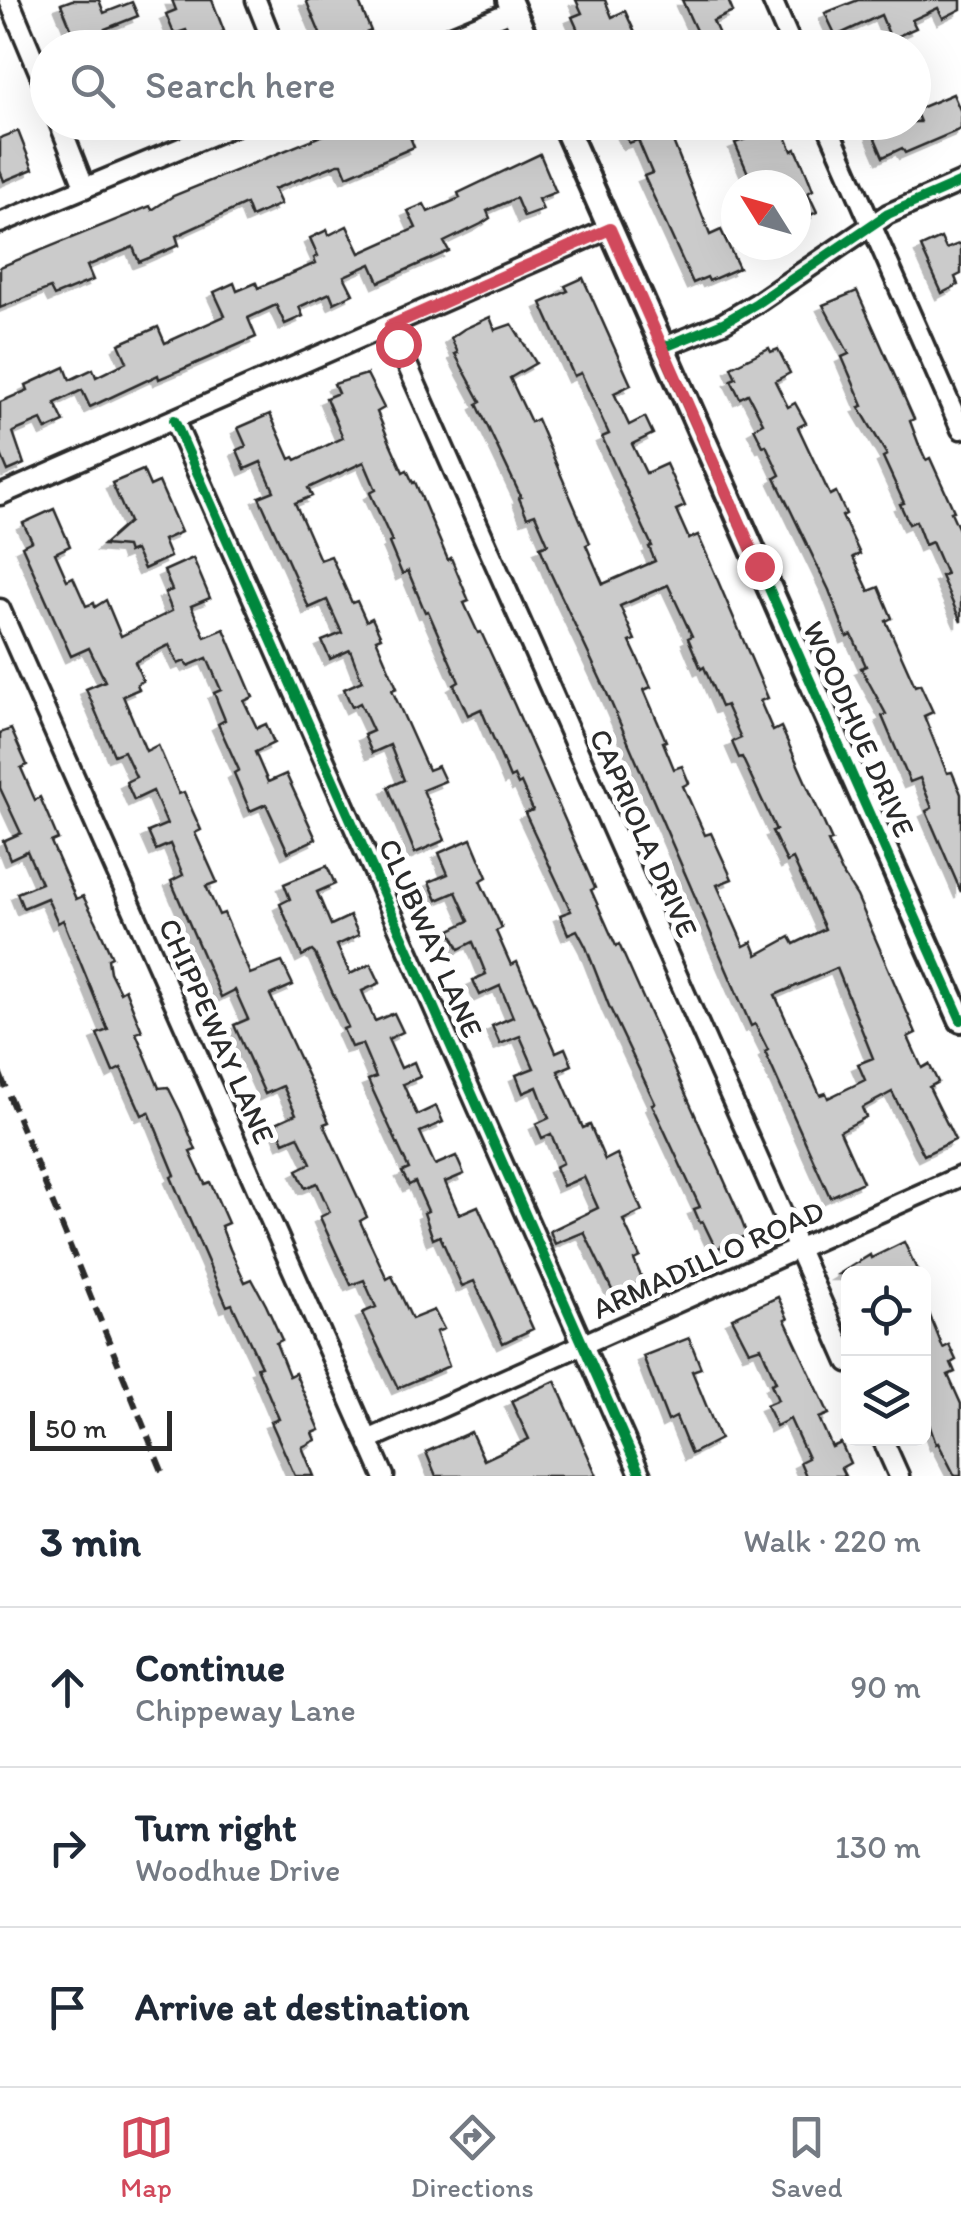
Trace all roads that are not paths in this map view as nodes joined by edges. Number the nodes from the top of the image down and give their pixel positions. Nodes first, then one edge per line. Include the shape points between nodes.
1 (9, 0) edge
2 (256, 0) edge
3 (772, 0) edge
4 (511, 5) edge
5 (268, 30) edge
6 (460, 30) edge
7 (522, 30) edge
8 (785, 30) edge
9 (30, 50) edge
10 (66, 140) edge
11 (200, 140) edge
12 (571, 140) edge
13 (834, 140) edge
14 (961, 182) edge
15 (85, 188) junction
16 (0, 223) edge
17 (870, 224) junction
18 (610, 229) junction
19 (390, 326) junction
20 (662, 348) junction
21 (174, 420) junction
22 (961, 429) edge
23 (0, 495) edge
24 (0, 609) edge
25 (960, 1014) edge
26 (961, 1176) edge
27 (799, 1249) junction
28 (583, 1345) junction
29 (845, 1356) edge
30 (368, 1440) junction
31 (886, 1446) edge
32 (384, 1476) edge
33 (641, 1476) edge
34 (899, 1476) edge

1 - 9 street
2 - 5 street
3 - 8 street
4 - 6 street
4 - 7 street
10 - 15 street
11 - 15 street
12 - 18 street, WOODHUE DRIVE
13 - 17 street
14 - 17 street
15 - 16 street
17 - 20 street via 757,304
17 - 22 street
18 - 19 street
18 - 20 street, WOODHUE DRIVE
19 - 21 street
19 - 27 street, CAPRIOLA DRIVE
20 - 25 street, WOODHUE DRIVE
21 - 23 street
21 - 28 street, CLUBWAY LANE
24 - 30 street, CHIPPEWAY LANE
26 - 27 street, ARMADILLO ROAD
27 - 28 street, ARMADILLO ROAD
27 - 29 street, CAPRIOLA DRIVE
28 - 30 street, ARMADILLO ROAD
28 - 33 street, CLUBWAY LANE
30 - 32 street, CHIPPEWAY LANE
31 - 34 street

